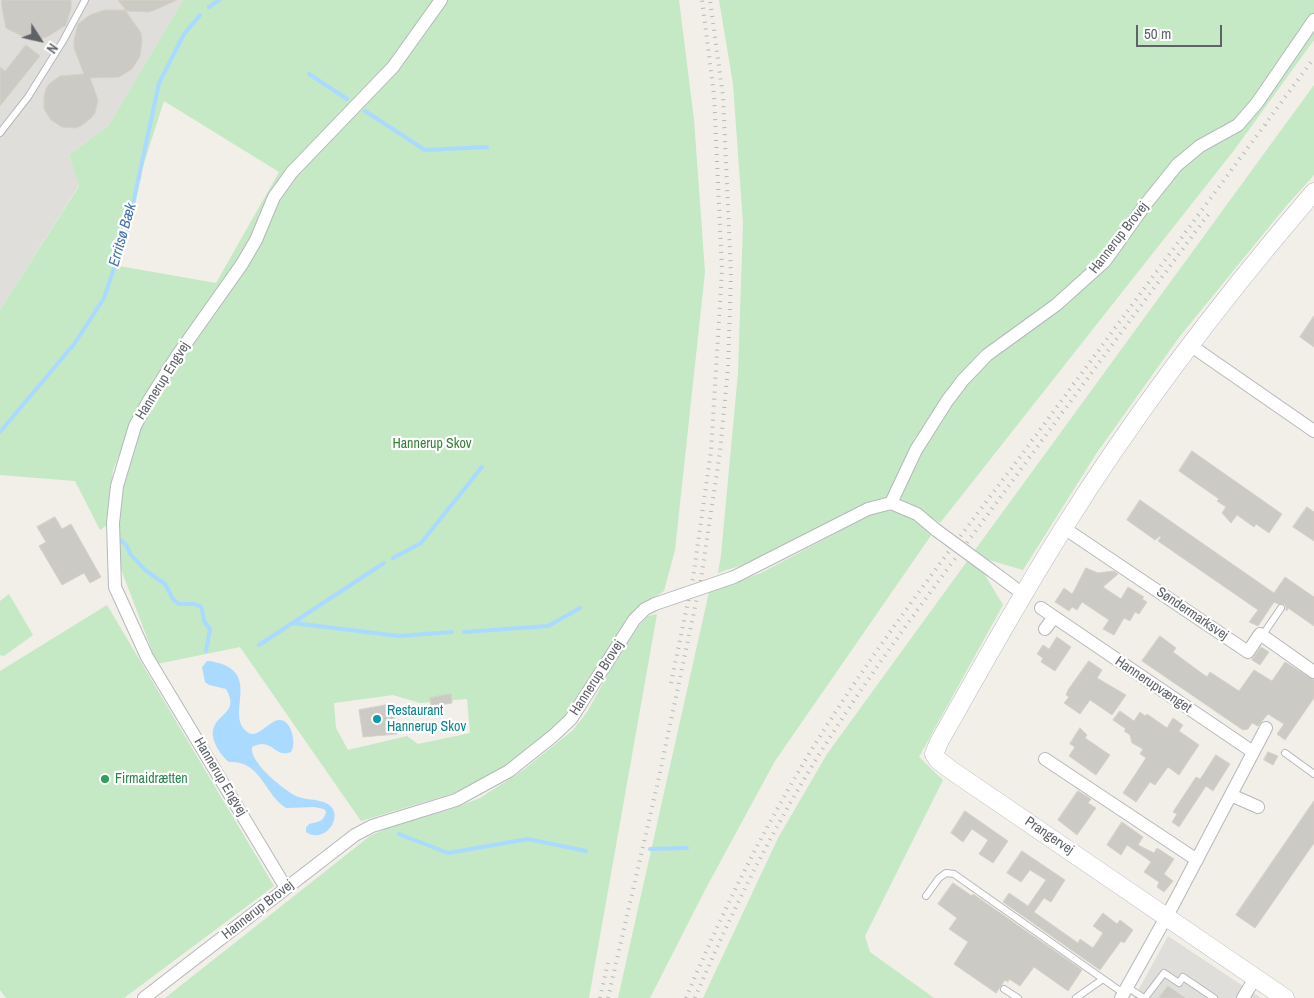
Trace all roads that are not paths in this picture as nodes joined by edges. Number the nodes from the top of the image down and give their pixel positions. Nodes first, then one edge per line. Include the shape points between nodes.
1 (85, 0) edge
2 (441, 0) edge
3 (1314, 20) edge
4 (0, 133) edge
5 (1314, 192) edge
6 (1190, 345) junction
7 (1314, 430) edge
8 (891, 503) junction
9 (1064, 528) junction
10 (1023, 594) junction
11 (1040, 608) dead end
12 (1281, 608) dead end
13 (1054, 617) junction
14 (1045, 629) dead end
15 (1262, 636) junction
16 (1314, 672) edge
17 (1266, 728) dead end
18 (1253, 752) junction
19 (1285, 753) dead end
20 (1045, 759) dead end
21 (1314, 774) edge
22 (1231, 795) junction
23 (1258, 808) dead end
24 (1197, 860) junction
25 (286, 888) junction
26 (926, 896) dead end
27 (1166, 916) junction
28 (1256, 978) junction
29 (1103, 979) junction
30 (1004, 989) dead end
31 (1124, 993) edge
32 (144, 998) edge
33 (1018, 998) edge
34 (1076, 998) edge
35 (1144, 998) edge
36 (1214, 998) edge
37 (1243, 998) edge
38 (1285, 998) edge

1 - 4 lane via 28,97
2 - 25 street, Hannerup Engvej via 393,67 292,172 274,198 242,264 148,402 135,426 117,486 112,523 115,587 147,657
3 - 8 street, Hannerup Brovej via 1257,103 1238,124 1200,146 1177,165 1105,260 1056,305 987,356 963,380 916,450
5 - 6 street
6 - 7 street
6 - 9 street
8 - 10 street, bridge via 916,514
8 - 25 street, Hannerup Brovej, bridge via 868,509 734,578 645,608 571,719 509,771 456,800 355,834
9 - 10 street
9 - 15 street, Søndermarksvej via 1248,652 1260,634
10 - 27 street, Prangervej via 934,754 951,770
11 - 13 street, Hannerupvænget
12 - 15 lane
13 - 14 street
13 - 18 street, Hannerupvænget
15 - 16 street
17 - 18 street
18 - 22 street
19 - 21 lane
20 - 24 street
22 - 23 street
22 - 24 street
24 - 27 street
25 - 32 street, Hannerup Brovej
26 - 29 lane via 939,878 946,873 954,874
27 - 28 street, Prangervej
27 - 31 street
28 - 37 street
28 - 38 street, Prangervej
29 - 31 lane
29 - 34 lane
30 - 33 lane
31 - 35 lane
35 - 36 lane via 1164,973 1179,983 1183,977

